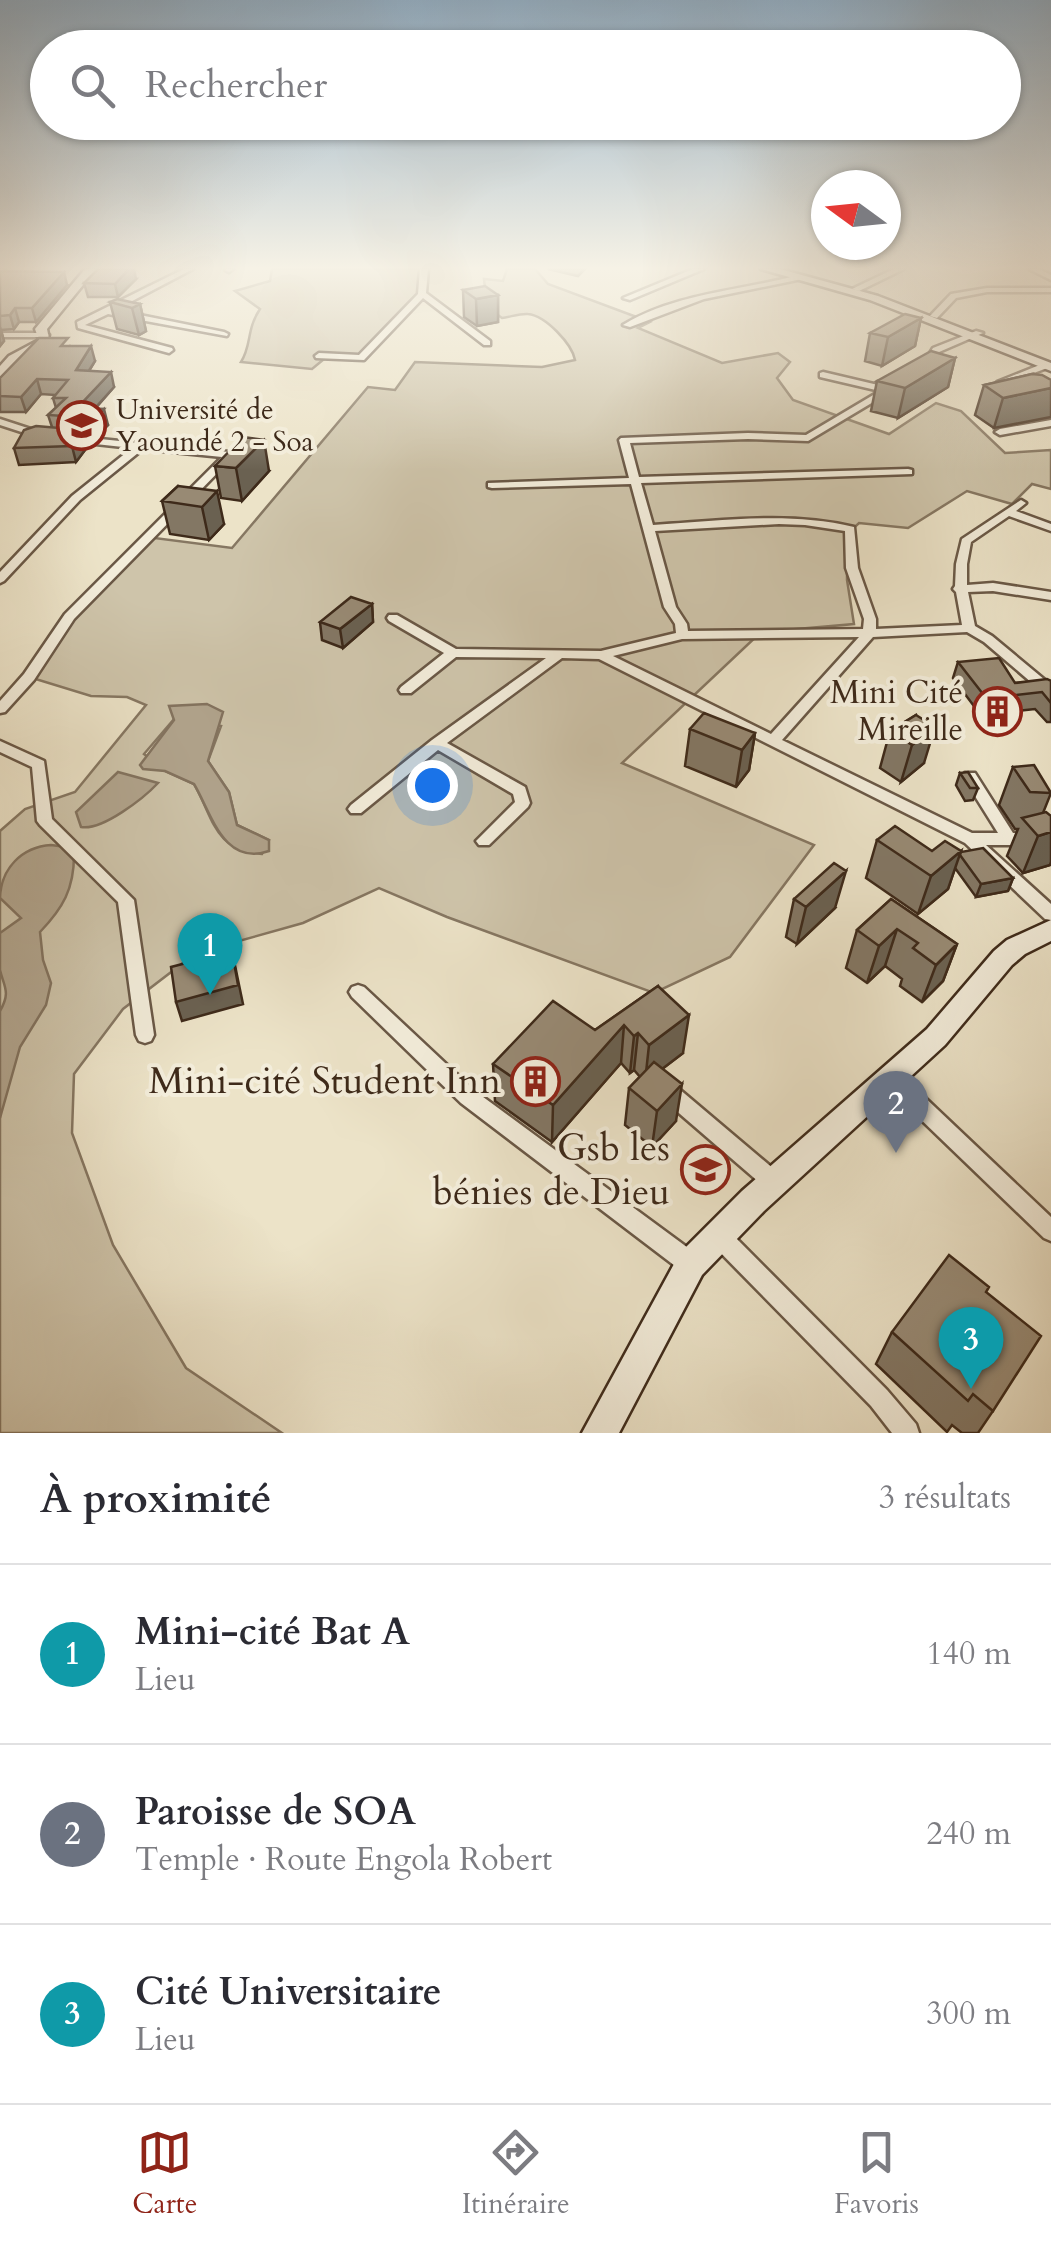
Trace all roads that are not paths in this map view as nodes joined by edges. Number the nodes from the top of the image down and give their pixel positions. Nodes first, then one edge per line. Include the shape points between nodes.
1 (45, 336) edge
2 (113, 336) edge
3 (382, 336) edge
4 (479, 336) edge
5 (971, 336) edge
6 (980, 336) edge
7 (487, 342) dead end
8 (169, 350) dead end
9 (320, 356) dead end
10 (6, 361) edge
11 (1050, 365) edge
12 (922, 373) edge
13 (0, 374) edge
14 (823, 376) dead end
15 (1001, 382) edge
16 (0, 422) edge
17 (1051, 423) edge
18 (1000, 432) dead end
19 (146, 444) junction
20 (908, 472) dead end
21 (637, 480) junction
22 (492, 485) dead end
23 (1021, 503) dead end
24 (1008, 512) junction
25 (650, 528) junction
26 (1051, 528) edge
27 (0, 579) edge
28 (959, 589) junction
29 (1051, 596) edge
30 (393, 618) dead end
31 (968, 628) junction
32 (869, 633) junction
33 (682, 636) junction
34 (453, 653) junction
35 (601, 655) junction
36 (557, 656) junction
37 (406, 690) dead end
38 (1051, 692) edge
39 (0, 709) edge
40 (773, 741) junction
41 (437, 744) junction
42 (0, 746) edge
43 (970, 777) edge
44 (356, 809) dead end
45 (970, 839) junction
46 (1010, 839) junction
47 (484, 841) dead end
48 (1051, 850) edge
49 (1051, 914) edge
50 (1051, 930) edge
51 (358, 992) dead end
52 (145, 1035) dead end
53 (892, 1079) junction
54 (661, 1085) edge
55 (775, 1182) junction
56 (1051, 1231) edge
57 (719, 1236) junction
58 (691, 1264) junction
59 (600, 1433) edge
60 (907, 1433) edge

1 - 10 street via 46,342
2 - 8 street
3 - 9 street via 361,358
4 - 7 street
5 - 12 street via 936,350
6 - 11 street
10 - 13 street
11 - 15 street
14 - 21 street via 894,387 808,438 624,440
16 - 19 street via 49,437
17 - 18 street
19 - 27 street via 76,498
19 - 39 street via 229,455 68,617 30,677
20 - 21 street
21 - 22 street
21 - 25 street
23 - 24 street
24 - 26 street
24 - 28 street via 966,542
25 - 32 street via 825,523 850,529 852,568
25 - 33 street
28 - 29 street via 993,586
28 - 31 street
30 - 34 street
31 - 32 street
31 - 38 street
32 - 33 street
32 - 40 street
33 - 35 street
34 - 36 street
34 - 37 street
35 - 36 street
35 - 40 street
36 - 41 street
40 - 45 street
41 - 44 street
41 - 47 street via 520,791 523,803
42 - 52 street via 39,764 46,820 126,900
43 - 46 street
45 - 46 street
45 - 49 street
46 - 48 street via 1041,841
50 - 53 street via 1003,958
51 - 58 street via 468,1097
53 - 55 street
53 - 56 street
54 - 55 street
55 - 57 street
57 - 58 street
57 - 60 street
58 - 59 street

